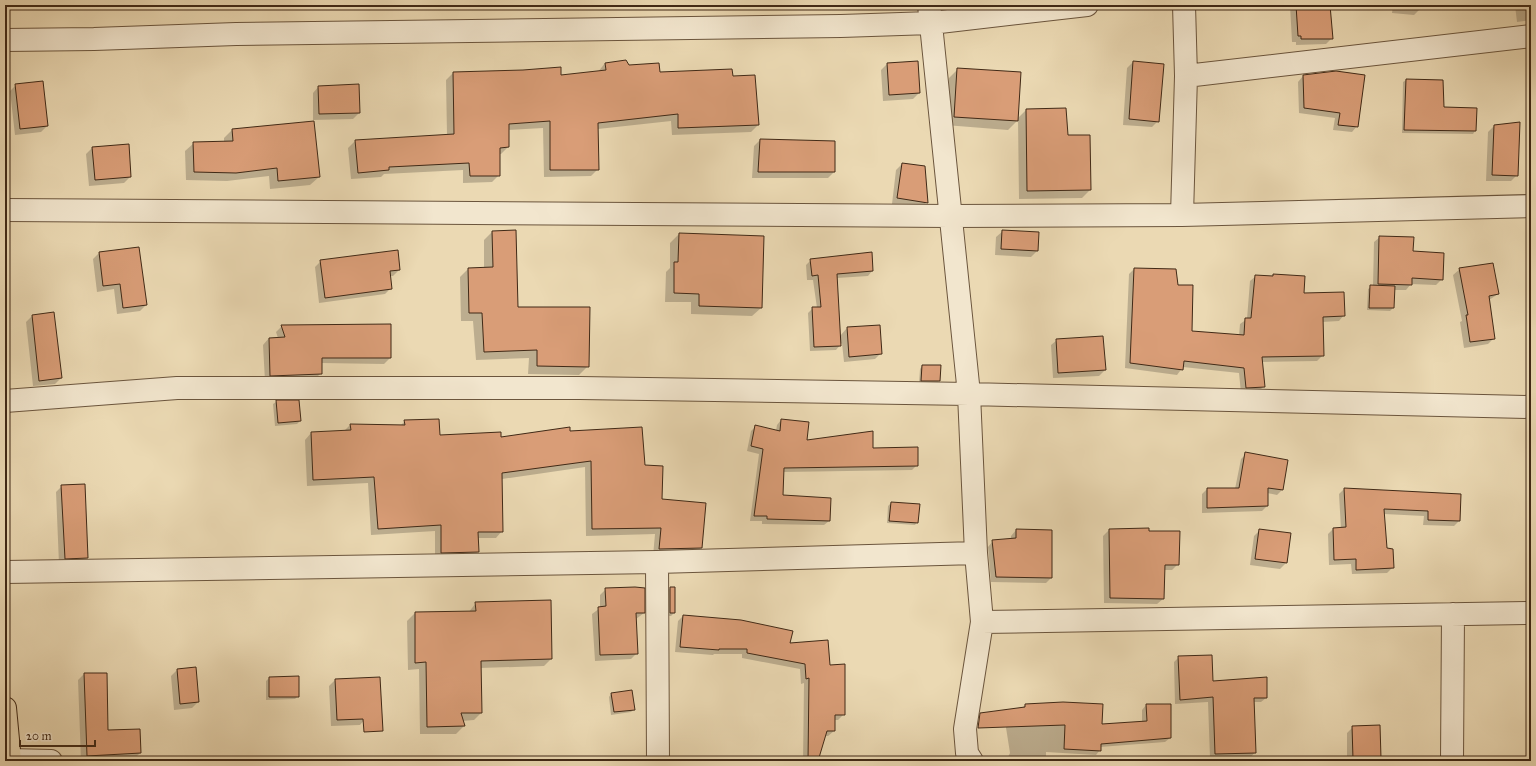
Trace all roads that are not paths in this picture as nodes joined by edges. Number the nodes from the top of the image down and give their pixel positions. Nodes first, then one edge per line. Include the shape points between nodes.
1 (1087, 5) edge
2 (1184, 5) edge
3 (930, 14) edge
4 (1531, 36) edge
5 (5, 40) edge
6 (1186, 76) junction
7 (1531, 206) edge
8 (5, 210) edge
9 (1182, 215) junction
10 (950, 216) junction
11 (969, 394) junction
12 (5, 401) edge
13 (1531, 407) edge
14 (976, 553) junction
15 (657, 562) junction
16 (5, 572) edge
17 (1531, 613) edge
18 (1453, 614) junction
19 (982, 622) junction
20 (5, 708) edge
21 (10, 761) edge
22 (51, 761) edge
23 (658, 761) edge
24 (972, 761) edge
25 (1452, 761) edge

1 - 3 street
2 - 6 street
3 - 5 street via 771,28 244,34
3 - 10 street
4 - 6 street
6 - 9 street
7 - 9 street
8 - 10 street
9 - 10 street
10 - 11 street
11 - 12 street via 580,388 177,388
11 - 13 street
11 - 14 street
14 - 15 street
14 - 19 street
15 - 16 street
15 - 23 street
17 - 18 street
18 - 19 street
18 - 25 street
19 - 24 street via 966,730 967,753
20 - 21 highway
21 - 22 street

